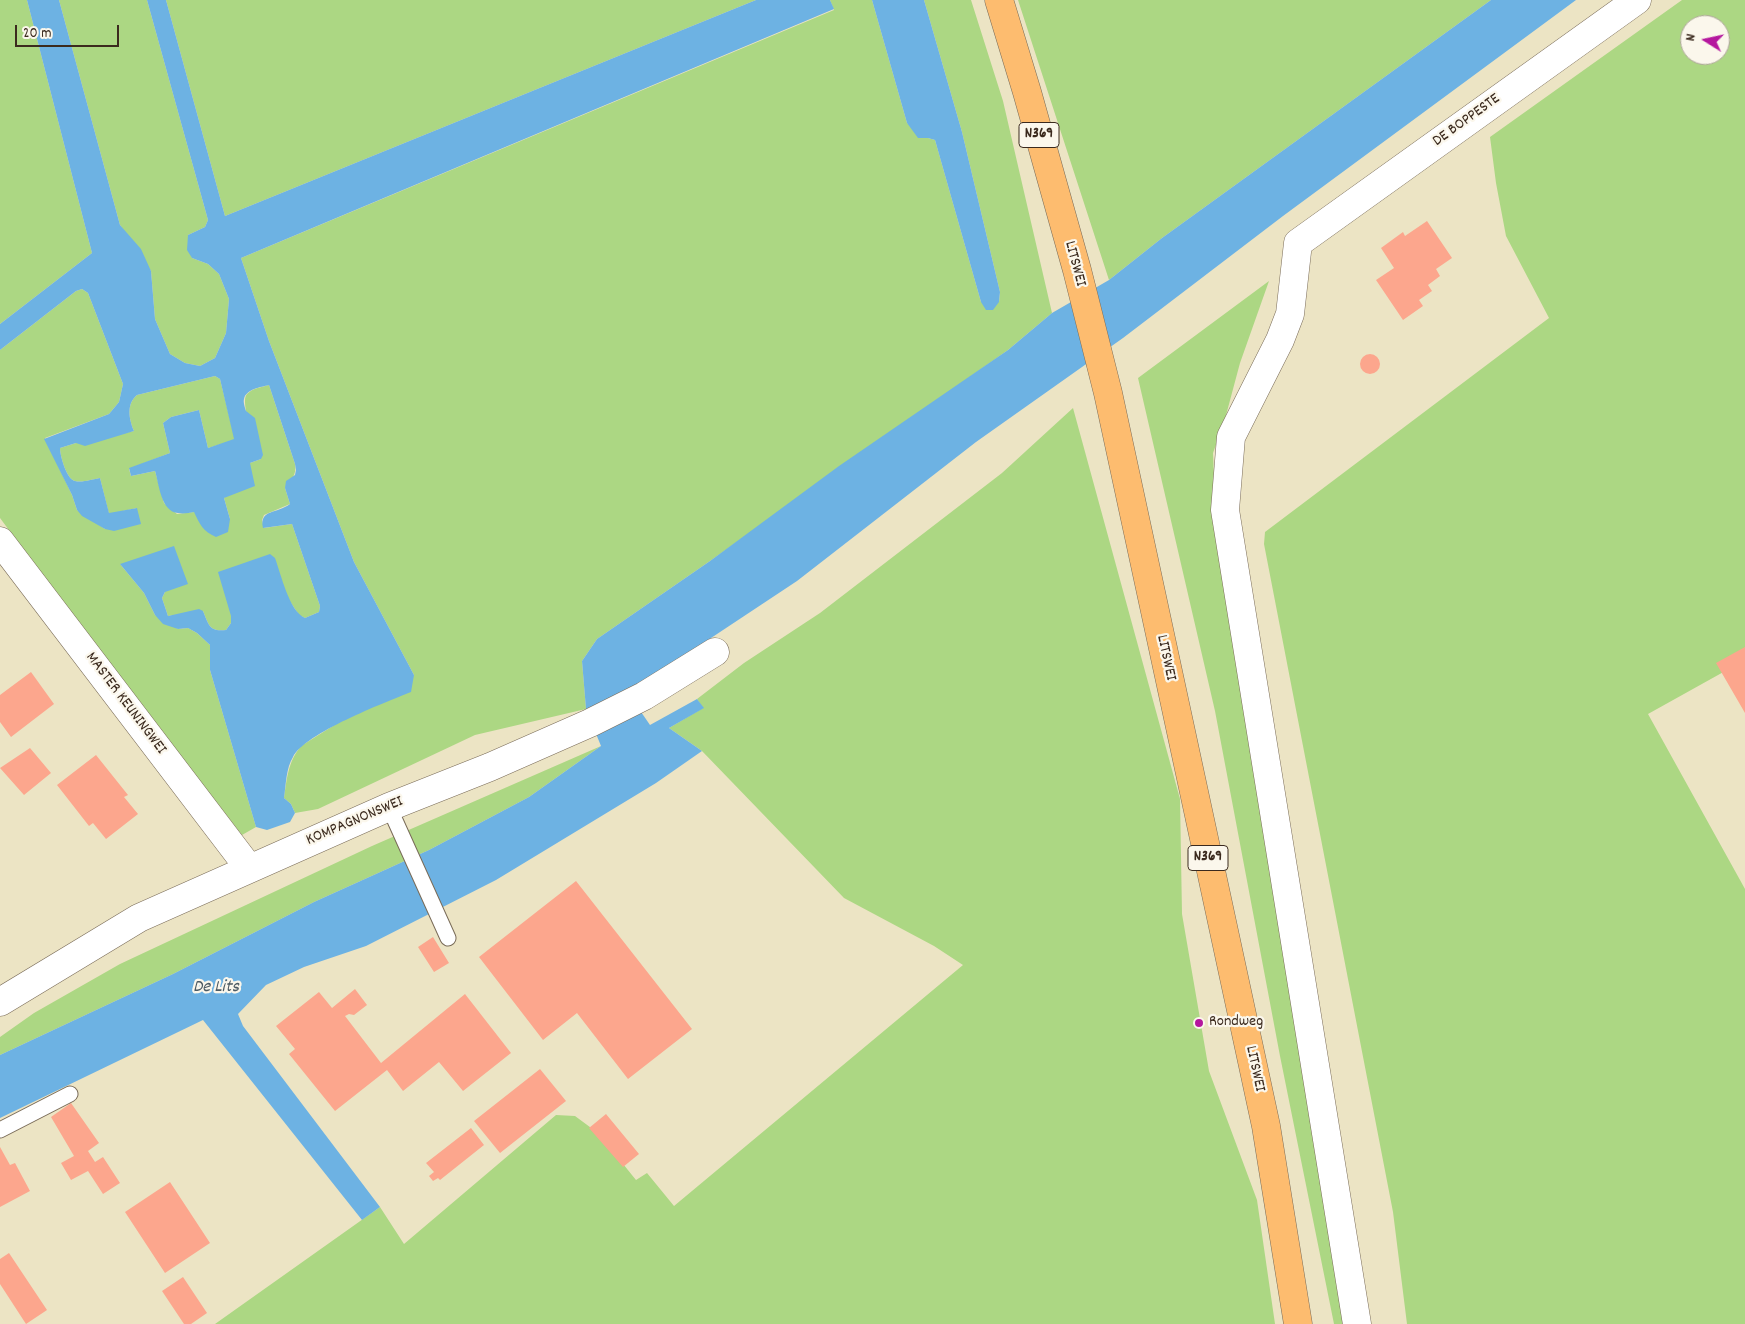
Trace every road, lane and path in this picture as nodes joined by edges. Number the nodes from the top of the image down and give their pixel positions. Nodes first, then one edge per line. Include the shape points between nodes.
1 (999, 0) edge
2 (1637, 0) edge
3 (0, 541) edge
4 (715, 652) dead end
5 (388, 807) junction
6 (250, 868) junction
7 (448, 938) dead end
8 (0, 1002) edge
9 (70, 1094) dead end
10 (0, 1130) edge
11 (1298, 1324) edge
12 (1357, 1324) edge

1 - 11 main road, LITSWEI / N369 via 1077,270 1108,393 1266,1126
2 - 12 street, DE BOPPESTE via 1298,243 1290,314 1231,437 1225,510
3 - 6 street, MASTER KEUNINGWEI
4 - 5 street, KOMPAGNONSWEI via 644,696 590,723
5 - 6 street, KOMPAGNONSWEI
5 - 7 lane
6 - 8 street, KOMPAGNONSWEI via 138,918
9 - 10 lane

